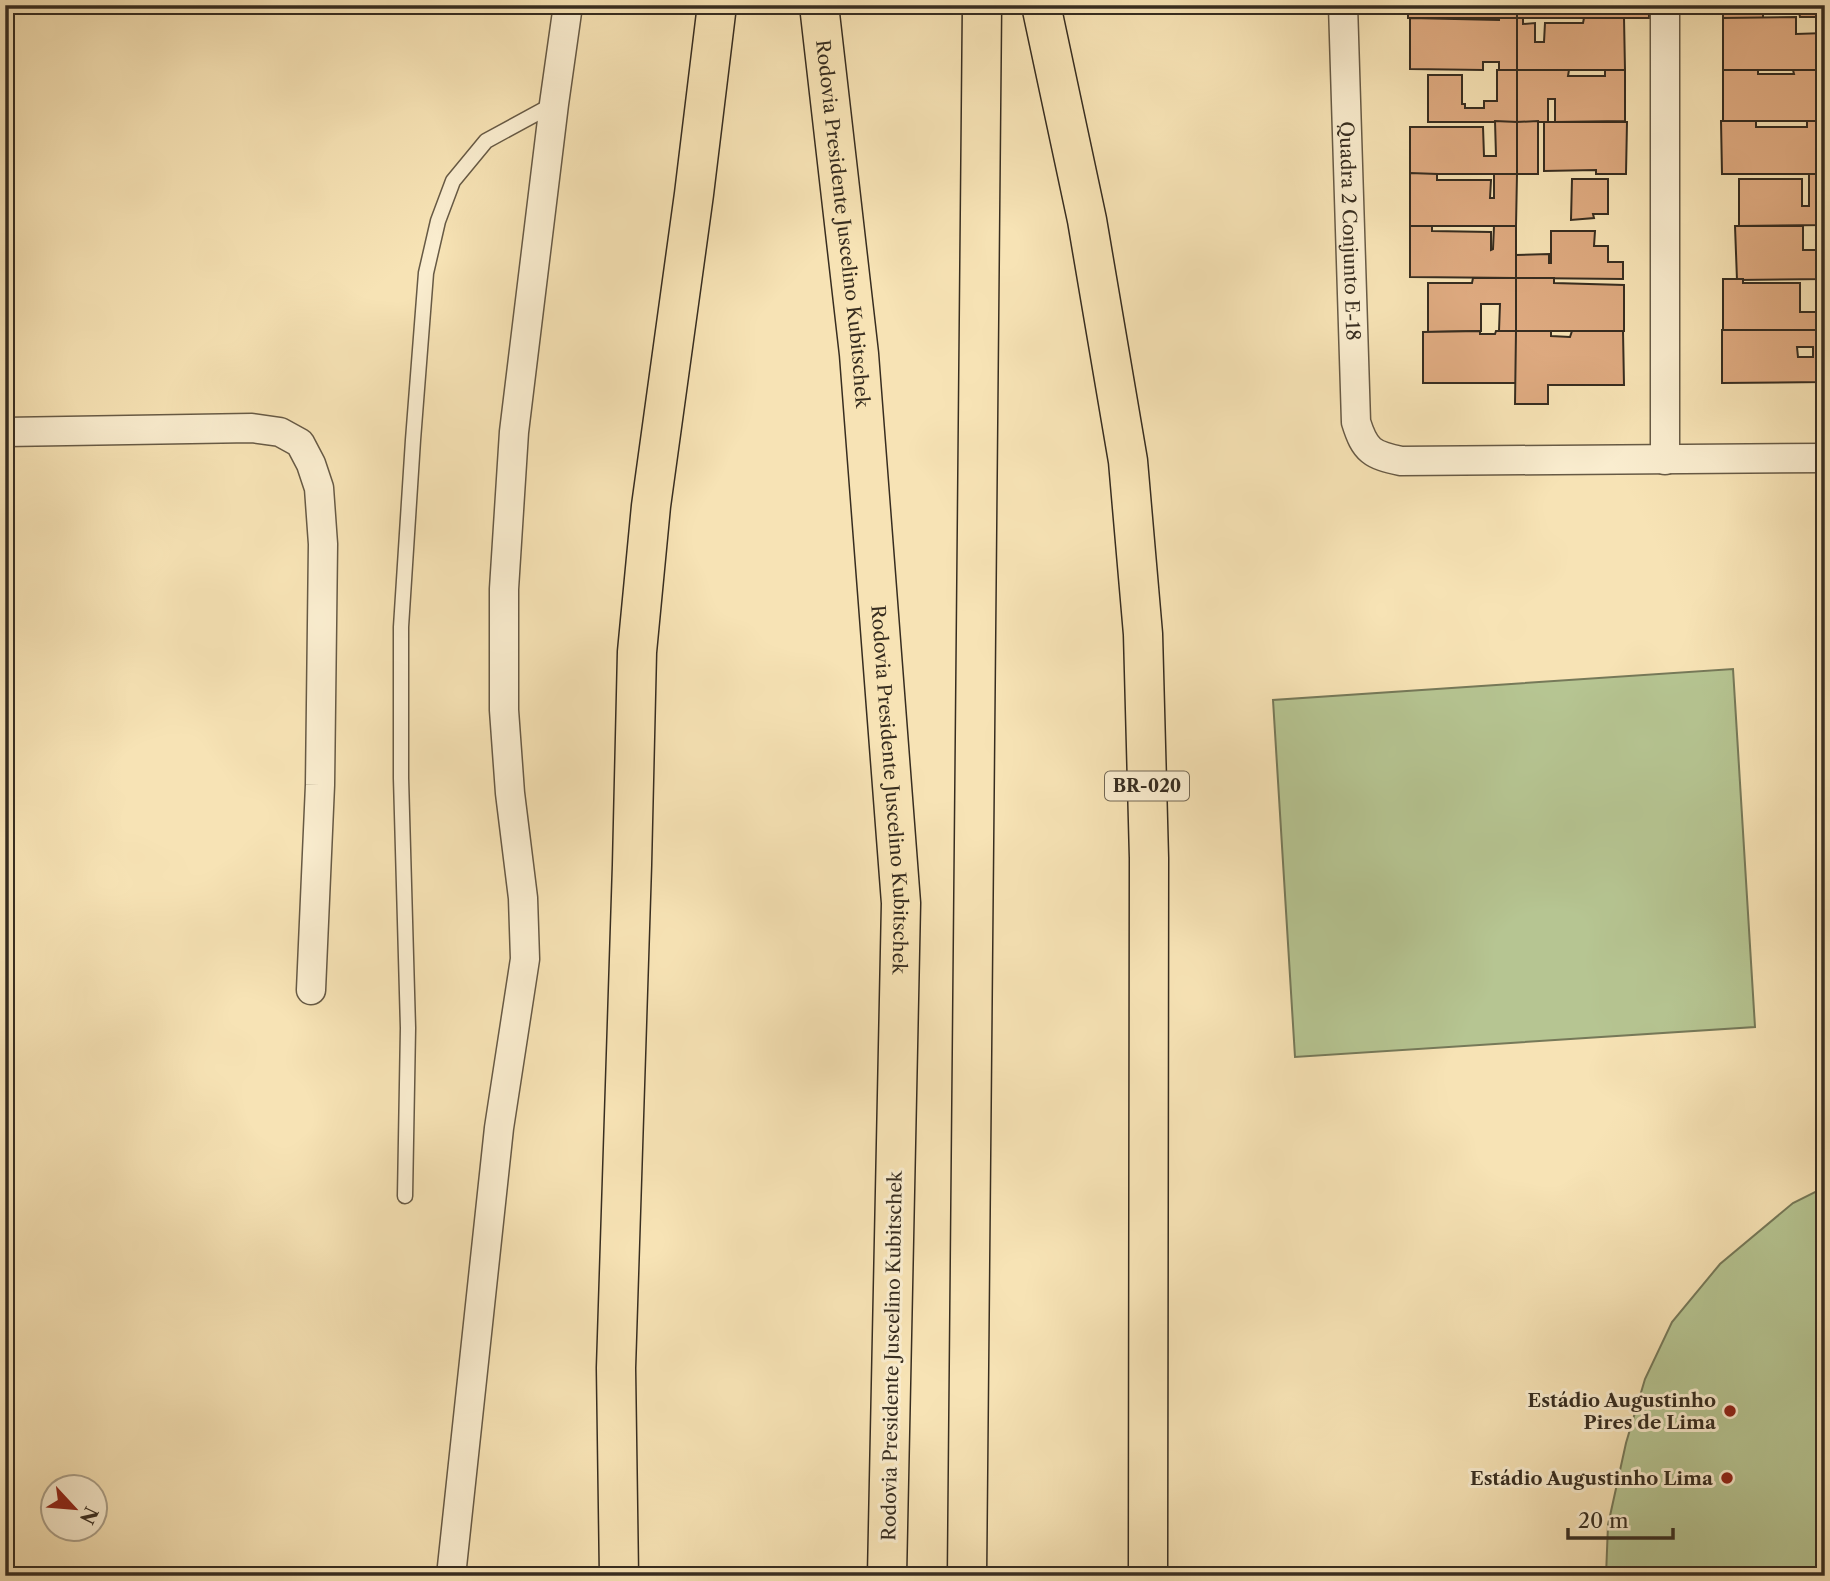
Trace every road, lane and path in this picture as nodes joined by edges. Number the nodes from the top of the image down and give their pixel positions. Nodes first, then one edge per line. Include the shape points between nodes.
1 (568, 5) edge
2 (717, 5) edge
3 (819, 5) edge
4 (982, 5) edge
5 (1041, 5) edge
6 (1343, 5) edge
7 (1665, 5) edge
8 (554, 104) junction
9 (5, 432) edge
10 (1825, 458) edge
11 (1665, 460) junction
12 (312, 990) dead end
13 (405, 1196) dead end
14 (451, 1576) edge
15 (619, 1576) edge
16 (887, 1576) edge
17 (967, 1576) edge
18 (1148, 1576) edge

1 - 8 street
2 - 15 highway via 651,506 637,652 616,1368
3 - 16 highway, Rodovia Presidente Juscelino Kubitschek via 859,354 901,903
4 - 17 highway
5 - 18 highway, BR-020 via 1087,220 1128,461 1143,634 1149,858
6 - 11 street, Quadra 2 Conjunto E-18 via 1356,422 1361,439 1371,451 1401,461
7 - 11 street
8 - 13 lane via 486,141 453,181 426,273 401,627 408,1028
8 - 14 street via 514,432 504,589 504,710 525,959 499,1128
9 - 12 street via 252,428 280,432 300,443 319,488 323,544
10 - 11 street

